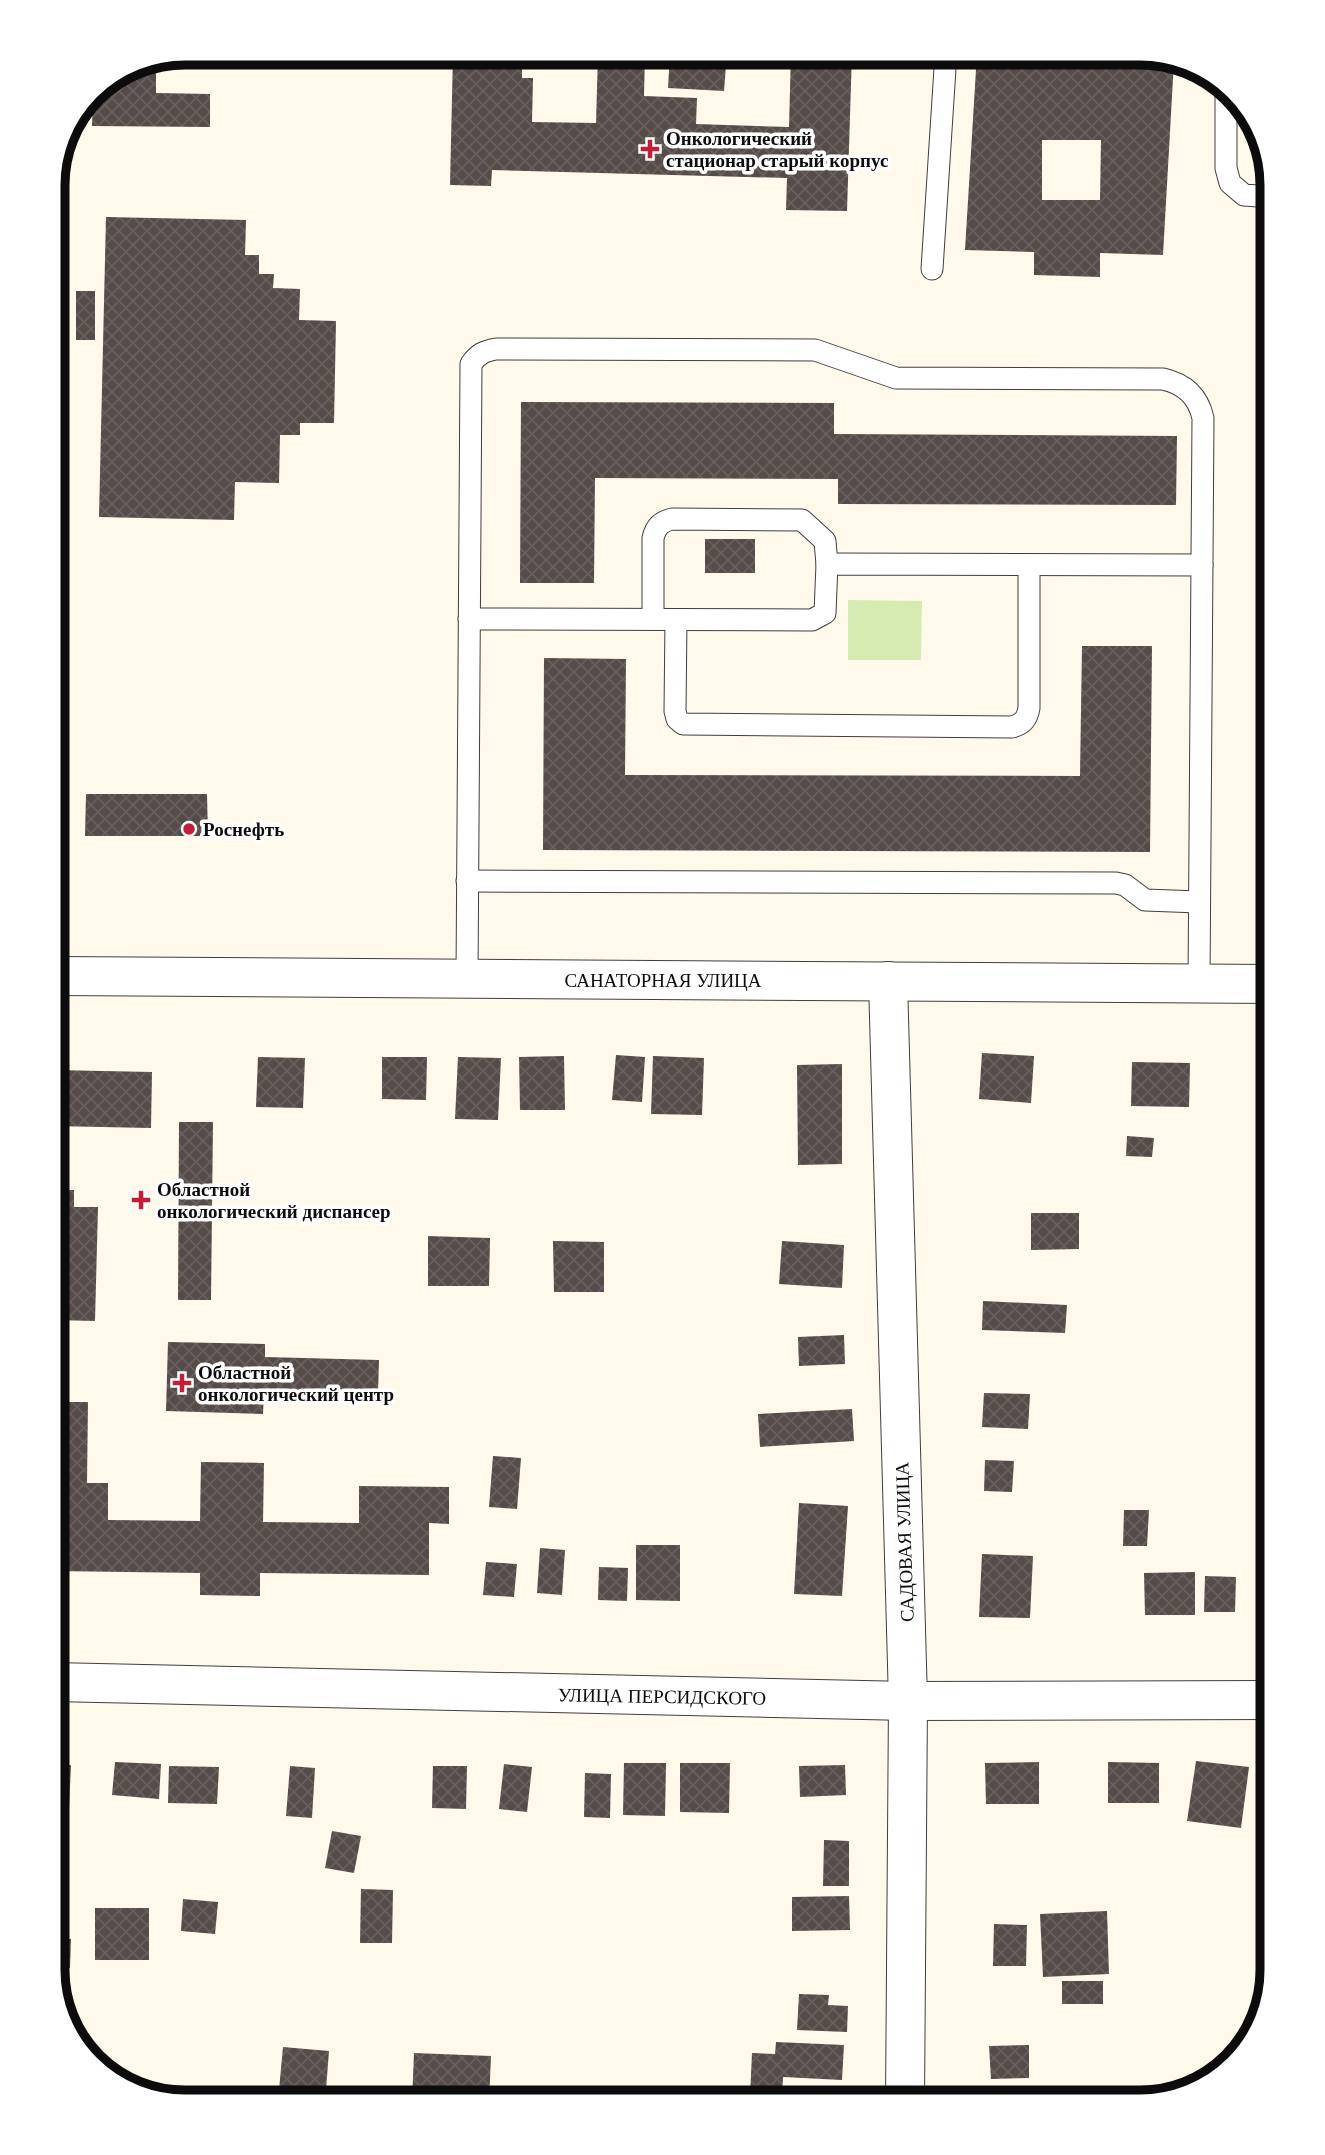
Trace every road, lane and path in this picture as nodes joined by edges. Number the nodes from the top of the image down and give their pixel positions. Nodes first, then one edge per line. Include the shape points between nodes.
1 (945, 65) edge
2 (1226, 100) edge
3 (1260, 196) edge
4 (932, 270) dead end
5 (827, 564) junction
6 (1029, 565) junction
7 (1202, 565) junction
8 (469, 619) junction
9 (653, 620) junction
10 (676, 620) junction
11 (467, 880) junction
12 (1199, 902) junction
13 (65, 976) edge
14 (467, 979) junction
15 (888, 981) junction
16 (1199, 983) junction
17 (1260, 984) edge
18 (65, 1682) edge
19 (1260, 1700) edge
20 (908, 1701) junction
21 (905, 2090) edge

1 - 4 lane
2 - 3 lane via 1230,183 1244,195
5 - 6 lane
5 - 9 lane via 825,541 802,520 662,522 653,538
5 - 10 lane via 827,605 818,619
6 - 7 lane
6 - 10 lane via 1027,718 1012,727 683,724 675,710
7 - 8 lane via 1203,418 1189,390 1175,382 896,378 815,350 496,349 485,351 471,364
7 - 12 lane
8 - 9 lane
8 - 11 lane
9 - 10 lane
11 - 12 lane via 1116,883 1146,900
11 - 14 lane
12 - 16 lane
13 - 14 street, САНАТОРНАЯ УЛИЦА
14 - 15 street, САНАТОРНАЯ УЛИЦА
15 - 16 street, САНАТОРНАЯ УЛИЦА
15 - 20 street, САДОВАЯ УЛИЦА
16 - 17 street, САНАТОРНАЯ УЛИЦА
18 - 20 street, УЛИЦА ПЕРСИДСКОГО
19 - 20 street, УЛИЦА ПЕРСИДСКОГО
20 - 21 street, САДОВАЯ УЛИЦА

